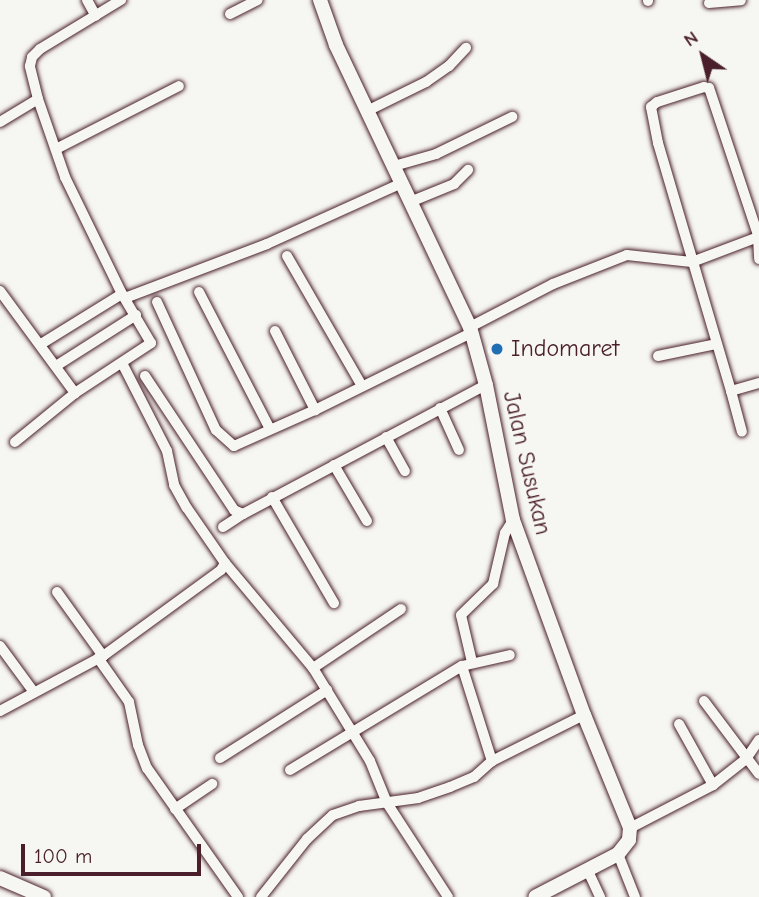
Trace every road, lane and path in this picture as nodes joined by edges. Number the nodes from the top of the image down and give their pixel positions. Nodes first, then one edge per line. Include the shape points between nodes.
1 (87, 0) edge
2 (121, 0) edge
3 (258, 0) edge
4 (320, 0) edge
5 (741, 0) edge
6 (709, 3) dead end
7 (229, 14) dead end
8 (96, 16) junction
9 (466, 48) dead end
10 (179, 86) dead end
11 (38, 99) junction
12 (369, 110) junction
13 (512, 117) dead end
14 (0, 122) edge
15 (56, 149) junction
16 (394, 166) junction
17 (468, 170) dead end
18 (402, 183) junction
19 (410, 202) junction
20 (758, 238) edge
21 (287, 256) dead end
22 (759, 259) edge
23 (692, 262) junction
24 (0, 291) edge
25 (199, 292) dead end
26 (124, 296) junction
27 (157, 302) dead end
28 (136, 315) junction
29 (471, 330) junction
30 (275, 331) dead end
31 (41, 344) junction
32 (716, 344) junction
33 (658, 356) dead end
34 (122, 363) junction
35 (56, 366) junction
36 (145, 376) dead end
37 (759, 383) edge
38 (486, 385) junction
39 (362, 386) junction
40 (731, 391) junction
41 (75, 393) junction
42 (440, 408) junction
43 (315, 410) junction
44 (270, 429) junction
45 (742, 432) dead end
46 (387, 437) junction
47 (15, 442) dead end
48 (459, 450) dead end
49 (334, 465) junction
50 (405, 471) dead end
51 (272, 497) junction
52 (243, 514) junction
53 (367, 520) dead end
54 (513, 520) junction
55 (223, 527) dead end
56 (225, 563) junction
57 (57, 592) dead end
58 (334, 603) dead end
59 (401, 609) dead end
60 (0, 646) edge
61 (510, 655) dead end
62 (100, 657) junction
63 (467, 664) junction
64 (313, 668) junction
65 (327, 690) junction
66 (33, 691) junction
67 (704, 701) dead end
68 (0, 711) edge
69 (584, 715) junction
70 (679, 724) dead end
71 (354, 731) junction
72 (759, 740) edge
73 (220, 758) dead end
74 (746, 759) junction
75 (492, 761) junction
76 (290, 770) dead end
77 (759, 774) edge
78 (212, 784) dead end
79 (713, 785) junction
80 (387, 803) junction
81 (175, 809) junction
82 (630, 828) junction
83 (618, 854) junction
84 (588, 871) junction
85 (0, 878) edge
86 (44, 897) edge
87 (238, 897) edge
88 (261, 897) edge
89 (448, 897) edge
90 (535, 897) edge
91 (600, 897) edge
92 (635, 897) edge

1 - 8 street
2 - 8 street
3 - 7 street
4 - 12 street, Jalan Susukan via 336,46
5 - 6 street
8 - 11 street via 33,57 30,66
9 - 12 street via 426,82
10 - 15 street
11 - 14 street
11 - 15 street
12 - 16 street, Jalan Susukan
13 - 16 street via 436,154
15 - 26 street via 65,177
16 - 18 street, Jalan Susukan
17 - 19 street via 454,184
18 - 19 street, Jalan Susukan
18 - 26 street via 267,244
19 - 29 street, Jalan Susukan
20 - 22 street
20 - 23 street
20 - 23 street via 709,88 657,102 651,107 658,143
21 - 39 street
23 - 29 street via 627,255 553,284
23 - 32 street
24 - 31 street
25 - 44 street
26 - 28 street
26 - 31 street
27 - 44 street via 216,430 234,446
28 - 34 street via 151,343
28 - 35 street
29 - 38 street, Jalan Susukan
29 - 39 street
30 - 43 street
31 - 35 street
32 - 33 street
32 - 40 street
34 - 41 street
34 - 56 street via 167,451 174,485
35 - 41 street
36 - 52 street via 234,510
37 - 40 street
38 - 42 street
38 - 54 street, Jalan Susukan
39 - 43 street
40 - 45 street
41 - 47 street
42 - 46 street
42 - 48 street
43 - 44 street
46 - 49 street
46 - 50 street
49 - 51 street
49 - 53 street
51 - 52 street
51 - 58 street
52 - 55 street
54 - 63 street via 505,533 493,584 461,615
54 - 69 street, Jalan Susukan
56 - 62 street
56 - 64 street
57 - 62 street
59 - 64 street
60 - 66 street
61 - 63 street
62 - 66 street
62 - 81 street via 129,702 146,768
63 - 71 street
63 - 75 street
64 - 65 street
65 - 71 street
65 - 73 street
66 - 68 street
67 - 74 street
69 - 75 street
69 - 82 street, Jalan Susukan
70 - 79 street
71 - 76 street
71 - 80 street
72 - 74 street
74 - 77 street
74 - 79 street
75 - 80 street via 474,777 450,787
78 - 81 street
79 - 82 street
80 - 88 street via 359,806 326,820
80 - 89 street
81 - 87 street
82 - 83 street via 629,840
83 - 84 street
83 - 92 street
84 - 90 street
84 - 91 street
85 - 86 street

